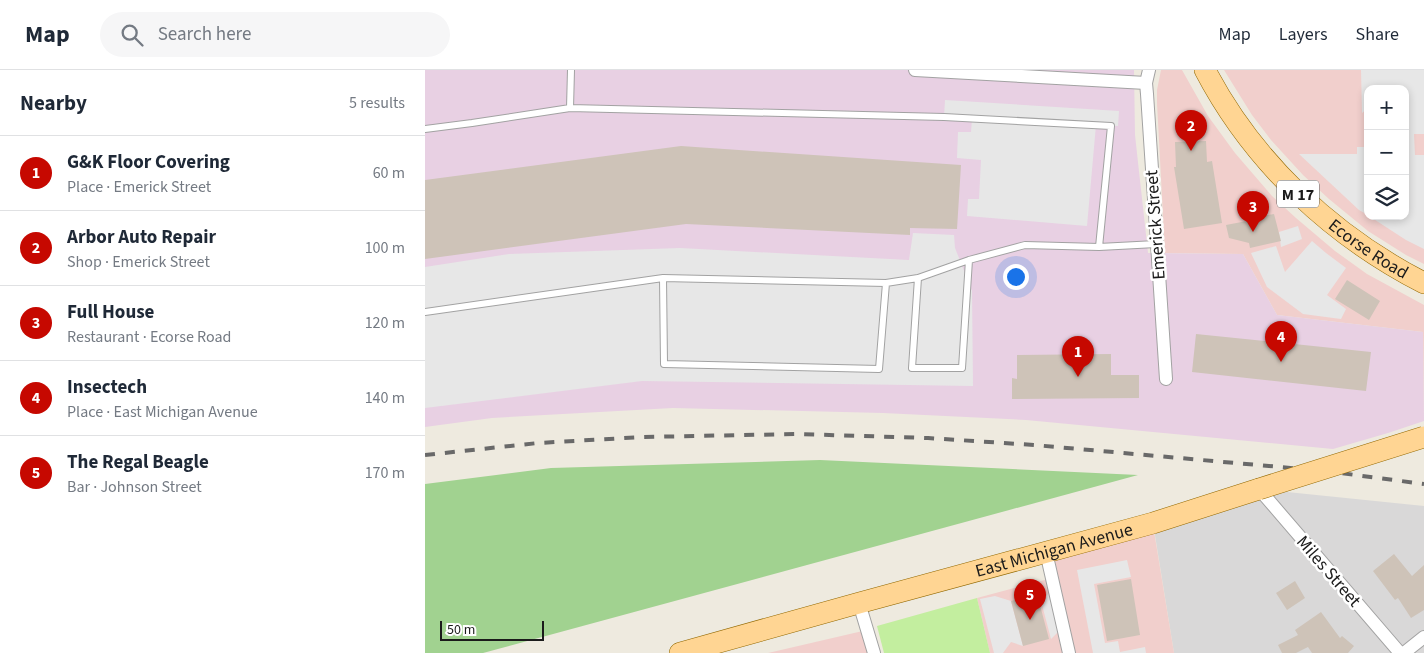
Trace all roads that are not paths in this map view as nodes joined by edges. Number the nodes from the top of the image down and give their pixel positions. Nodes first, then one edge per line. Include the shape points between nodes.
1 (571, 70) edge
2 (915, 70) edge
3 (1205, 70) edge
4 (1148, 76) edge
5 (570, 108) junction
6 (425, 129) edge
7 (1156, 244) junction
8 (1099, 247) junction
9 (969, 260) junction
10 (663, 278) junction
11 (919, 278) junction
12 (886, 283) junction
13 (1424, 283) edge
14 (425, 312) edge
15 (1166, 379) dead end
16 (1424, 437) edge
17 (1259, 489) junction
18 (1046, 552) junction
19 (859, 603) junction
20 (1424, 637) edge
21 (680, 653) edge
22 (874, 653) edge
23 (1069, 653) edge
24 (1400, 653) edge
25 (1404, 653) edge

1 - 5 lane
2 - 4 street
3 - 13 main road, Ecorse Road / M 17 via 1255,147 1305,201 1362,247
4 - 7 street, Emerick Street
5 - 6 lane
5 - 8 lane via 944,117 1111,126
7 - 8 lane
7 - 15 street, Emerick Street
8 - 9 lane via 1025,245
9 - 11 lane
9 - 11 lane via 962,368 912,368
10 - 12 lane
10 - 12 lane via 664,364 879,368
10 - 14 lane
11 - 12 lane
16 - 17 main road, East Michigan Avenue, bridge
17 - 18 main road, East Michigan Avenue via 1153,523
17 - 24 street, Miles Street
18 - 19 main road, East Michigan Avenue
18 - 23 street
19 - 21 main road, East Michigan Avenue
19 - 22 street
20 - 25 street

